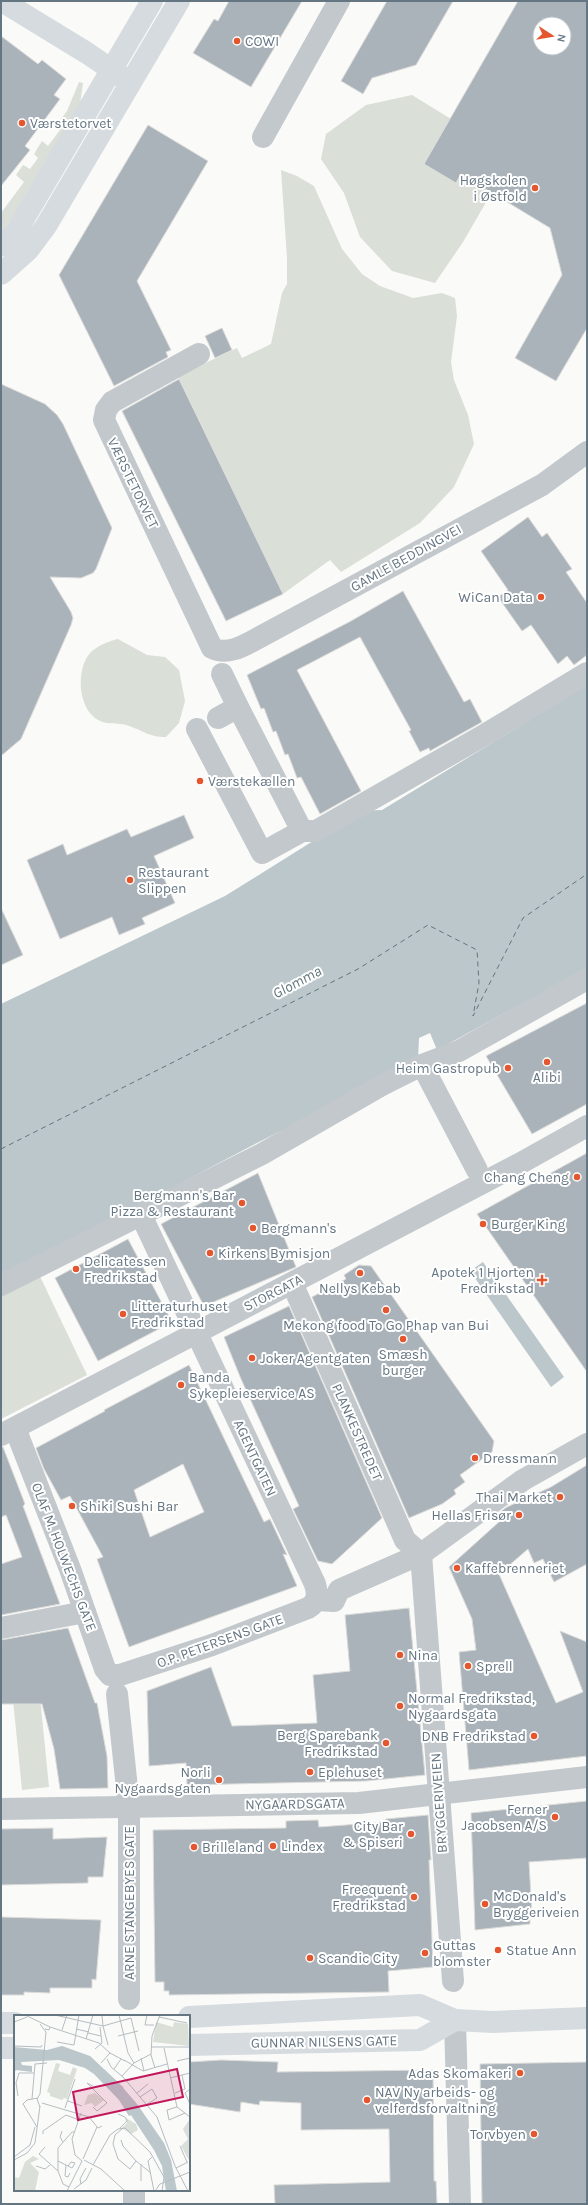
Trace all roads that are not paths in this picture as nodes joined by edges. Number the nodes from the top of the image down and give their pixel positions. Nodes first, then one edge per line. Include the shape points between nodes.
1 (3, 1) edge
2 (152, 1) edge
3 (179, 1) edge
4 (339, 1) edge
5 (111, 69) junction
6 (131, 83) junction
7 (263, 137) dead end
8 (1, 246) edge
9 (1, 274) edge
10 (199, 354) dead end
11 (587, 452) edge
12 (219, 651) joint
13 (587, 673) edge
14 (222, 674) dead end
15 (238, 707) junction
16 (218, 718) dead end
17 (197, 729) dead end
18 (302, 831) junction
19 (587, 979) edge
20 (422, 1065) junction
21 (587, 1126) edge
22 (477, 1170) dead end
23 (141, 1215) junction
24 (292, 1284) junction
25 (1, 1285) edge
26 (196, 1332) junction
27 (8, 1431) edge
28 (587, 1444) edge
29 (421, 1554) junction
30 (316, 1592) junction
31 (85, 1612) junction
32 (1, 1628) edge
33 (118, 1685) junction
34 (587, 1777) edge
35 (439, 1793) junction
36 (129, 1807) junction
37 (1, 1809) edge
38 (453, 1981) dead end
39 (129, 1999) dead end
40 (190, 2017) edge
41 (587, 2018) edge
42 (455, 2020) junction
43 (1, 2023) edge
44 (14, 2023) edge
45 (190, 2045) edge
46 (1, 2048) edge
47 (14, 2048) edge
48 (134, 2191) edge
49 (134, 2204) edge
50 (460, 2204) edge

1 - 5 street
2 - 5 street
3 - 6 street
4 - 7 street
5 - 6 street
5 - 8 street via 16,232
6 - 9 street via 42,232 28,250
10 - 12 street, VÆRSTETORVET via 112,402 106,410 104,420 212,648
11 - 12 street, GAMLE BEDDINGVEI via 542,484 260,637 241,647
13 - 18 street via 316,831
14 - 15 street
15 - 16 street
15 - 18 street
17 - 18 street via 262,853
19 - 20 street via 459,1051
20 - 22 street
20 - 23 street via 262,1154
21 - 24 street, STORGATA
23 - 25 street
23 - 26 street, AGENTGATEN
24 - 26 street, STORGATA
24 - 29 street, PLANKESTREDET via 405,1540
26 - 27 street, STORGATA
26 - 30 street, AGENTGATEN
27 - 31 street, OLAF M. HOLWECHS GATE
28 - 29 street via 523,1480
29 - 30 street, O.P. PETERSENS GATE via 339,1590 334,1601
29 - 35 street, BRYGGERIVEIEN
30 - 33 street, O.P. PETERSENS GATE via 308,1608
31 - 32 street
31 - 33 street, OLAF M. HOLWECHS GATE via 105,1668
33 - 36 street
34 - 35 street, NYGAARDSGATA
35 - 36 street, NYGAARDSGATA via 359,1803
35 - 38 street, BRYGGERIVEIEN
36 - 37 street, NYGAARDSGATA
36 - 39 street, ARNE STANGEBYES GATE
40 - 42 street, GUNNAR NILSENS GATE via 420,2005
41 - 42 street, GUNNAR NILSENS GATE via 493,2022
42 - 45 street, GUNNAR NILSENS GATE via 420,2040
42 - 50 street
43 - 44 street
46 - 47 street
48 - 49 street

